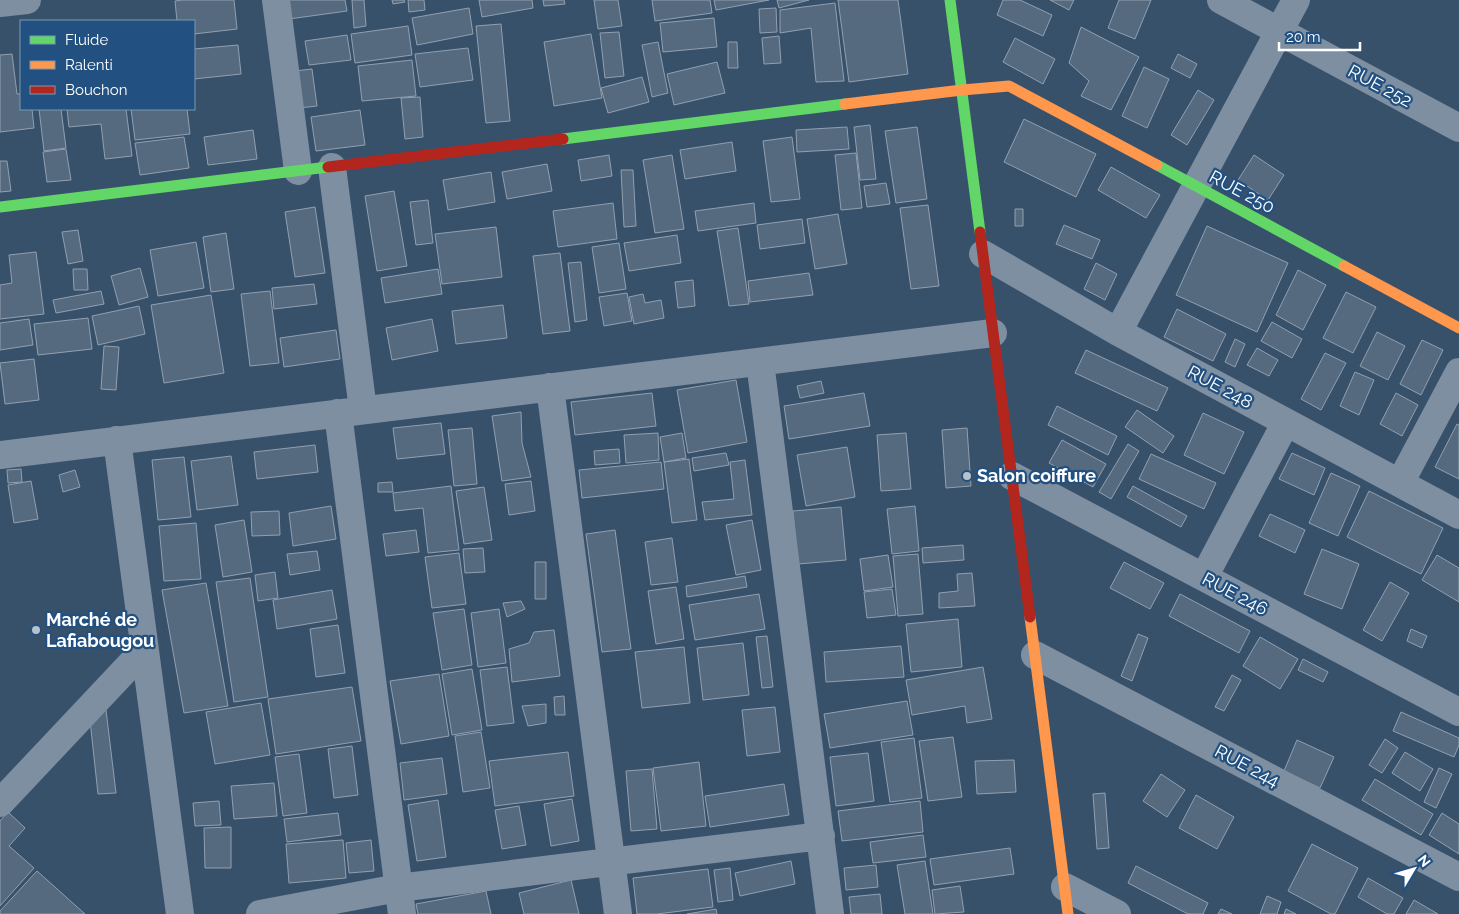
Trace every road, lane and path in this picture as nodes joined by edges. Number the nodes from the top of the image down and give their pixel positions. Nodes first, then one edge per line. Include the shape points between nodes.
1 (27, 0) edge
2 (276, 0) edge
3 (950, 0) edge
4 (1221, 0) edge
5 (1296, 0) edge
6 (0, 3) edge
7 (1279, 31) junction
8 (962, 90) junction
9 (1459, 128) edge
10 (332, 167) junction
11 (298, 171) junction
12 (1196, 186) junction
13 (0, 207) edge
14 (983, 254) junction
15 (1459, 328) edge
16 (1118, 332) junction
17 (993, 333) junction
18 (760, 362) junction
19 (1459, 372) edge
20 (550, 387) junction
21 (350, 412) junction
22 (1286, 422) junction
23 (117, 440) junction
24 (0, 454) edge
25 (1012, 476) junction
26 (1400, 483) junction
27 (1459, 515) edge
28 (1204, 577) junction
29 (144, 650) junction
30 (1035, 655) junction
31 (1459, 712) edge
32 (0, 803) edge
33 (820, 836) junction
34 (611, 862) junction
35 (1459, 877) edge
36 (398, 888) junction
37 (1065, 888) junction
38 (180, 914) edge
39 (260, 914) edge
40 (402, 914) edge
41 (618, 914) edge
42 (830, 914) edge
43 (1068, 914) edge
44 (1117, 914) edge

1 - 6 street
2 - 11 street
3 - 8 street
4 - 7 street, RUE 252
5 - 7 street
7 - 9 street, RUE 252
7 - 12 street
8 - 10 street
8 - 12 street, RUE 250 via 1010,86
8 - 14 street
10 - 11 street
10 - 21 street
11 - 13 street
12 - 15 street, RUE 250
12 - 16 street
14 - 16 street, RUE 248
14 - 17 street
16 - 22 street, RUE 248
17 - 18 street
17 - 25 street
18 - 20 street
18 - 33 street
19 - 26 street
20 - 21 street
20 - 34 street
21 - 23 street
21 - 36 street
22 - 26 street, RUE 248
22 - 28 street
23 - 24 street
23 - 29 street
25 - 28 street, RUE 246
25 - 30 street
26 - 27 street, RUE 248
28 - 31 street, RUE 246
29 - 32 street
29 - 38 street
30 - 35 street, RUE 244
30 - 37 street
33 - 34 street
33 - 42 street
34 - 36 street
34 - 41 street
36 - 39 street
36 - 40 street
37 - 43 street
37 - 44 street

